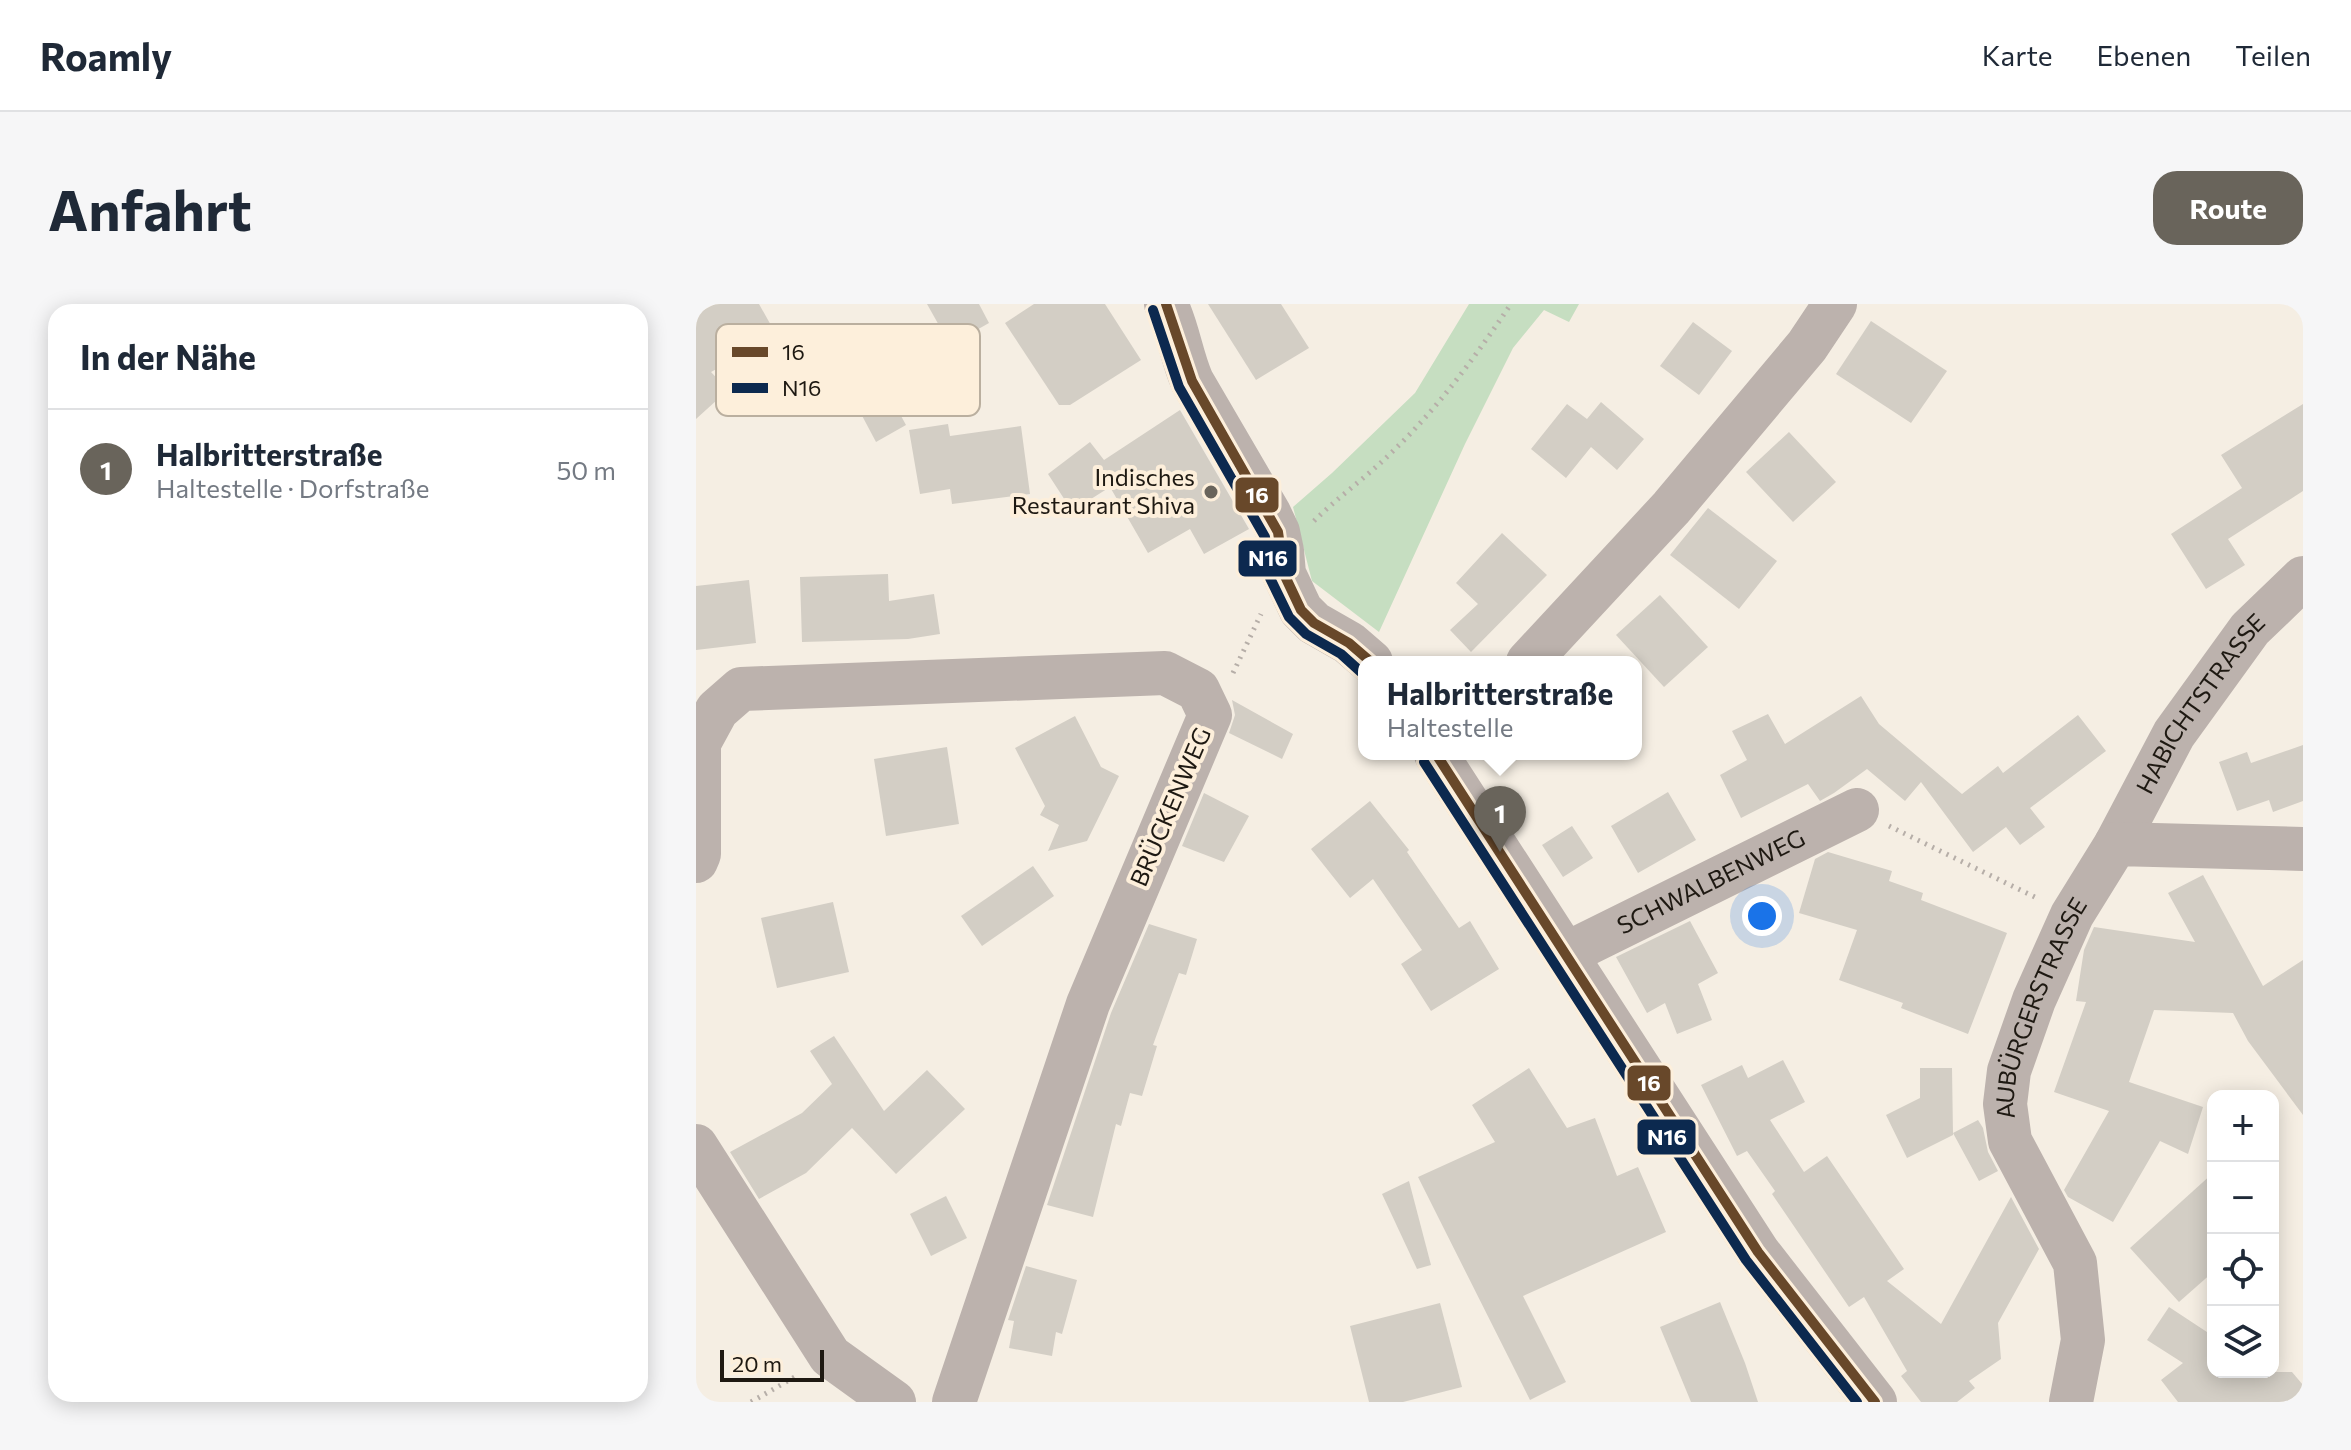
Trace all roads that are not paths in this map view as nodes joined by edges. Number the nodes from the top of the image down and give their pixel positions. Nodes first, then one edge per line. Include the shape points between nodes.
1 (1166, 304) edge
2 (1835, 304) edge
3 (2303, 578) edge
4 (1364, 656) edge
5 (1534, 656) edge
6 (1442, 760) edge
7 (1857, 810) road end
8 (2116, 844) junction
9 (2303, 849) edge
10 (696, 861) edge
11 (1566, 954) junction
12 (696, 1146) edge
13 (894, 1402) edge
14 (954, 1402) edge
15 (1875, 1402) edge
16 (2071, 1402) edge

1 - 4 street via 1192,381 1278,532 1291,593 1314,623
2 - 5 street via 1807,346 1681,497
3 - 8 street, HABICHTSTRASSE via 2250,629 2174,734
6 - 11 street
7 - 11 street, SCHWALBENWEG
8 - 9 street
8 - 16 street, AUBÜRGERSTRASSE via 2072,915 2034,1000 2009,1071 2005,1104 2010,1141 2075,1263 2083,1340
10 - 14 street, BRÜCKENWEG via 699,743 717,710 741,689 1165,673 1198,690 1210,715 1088,1004
11 - 15 street via 1758,1252
12 - 13 street via 830,1356

